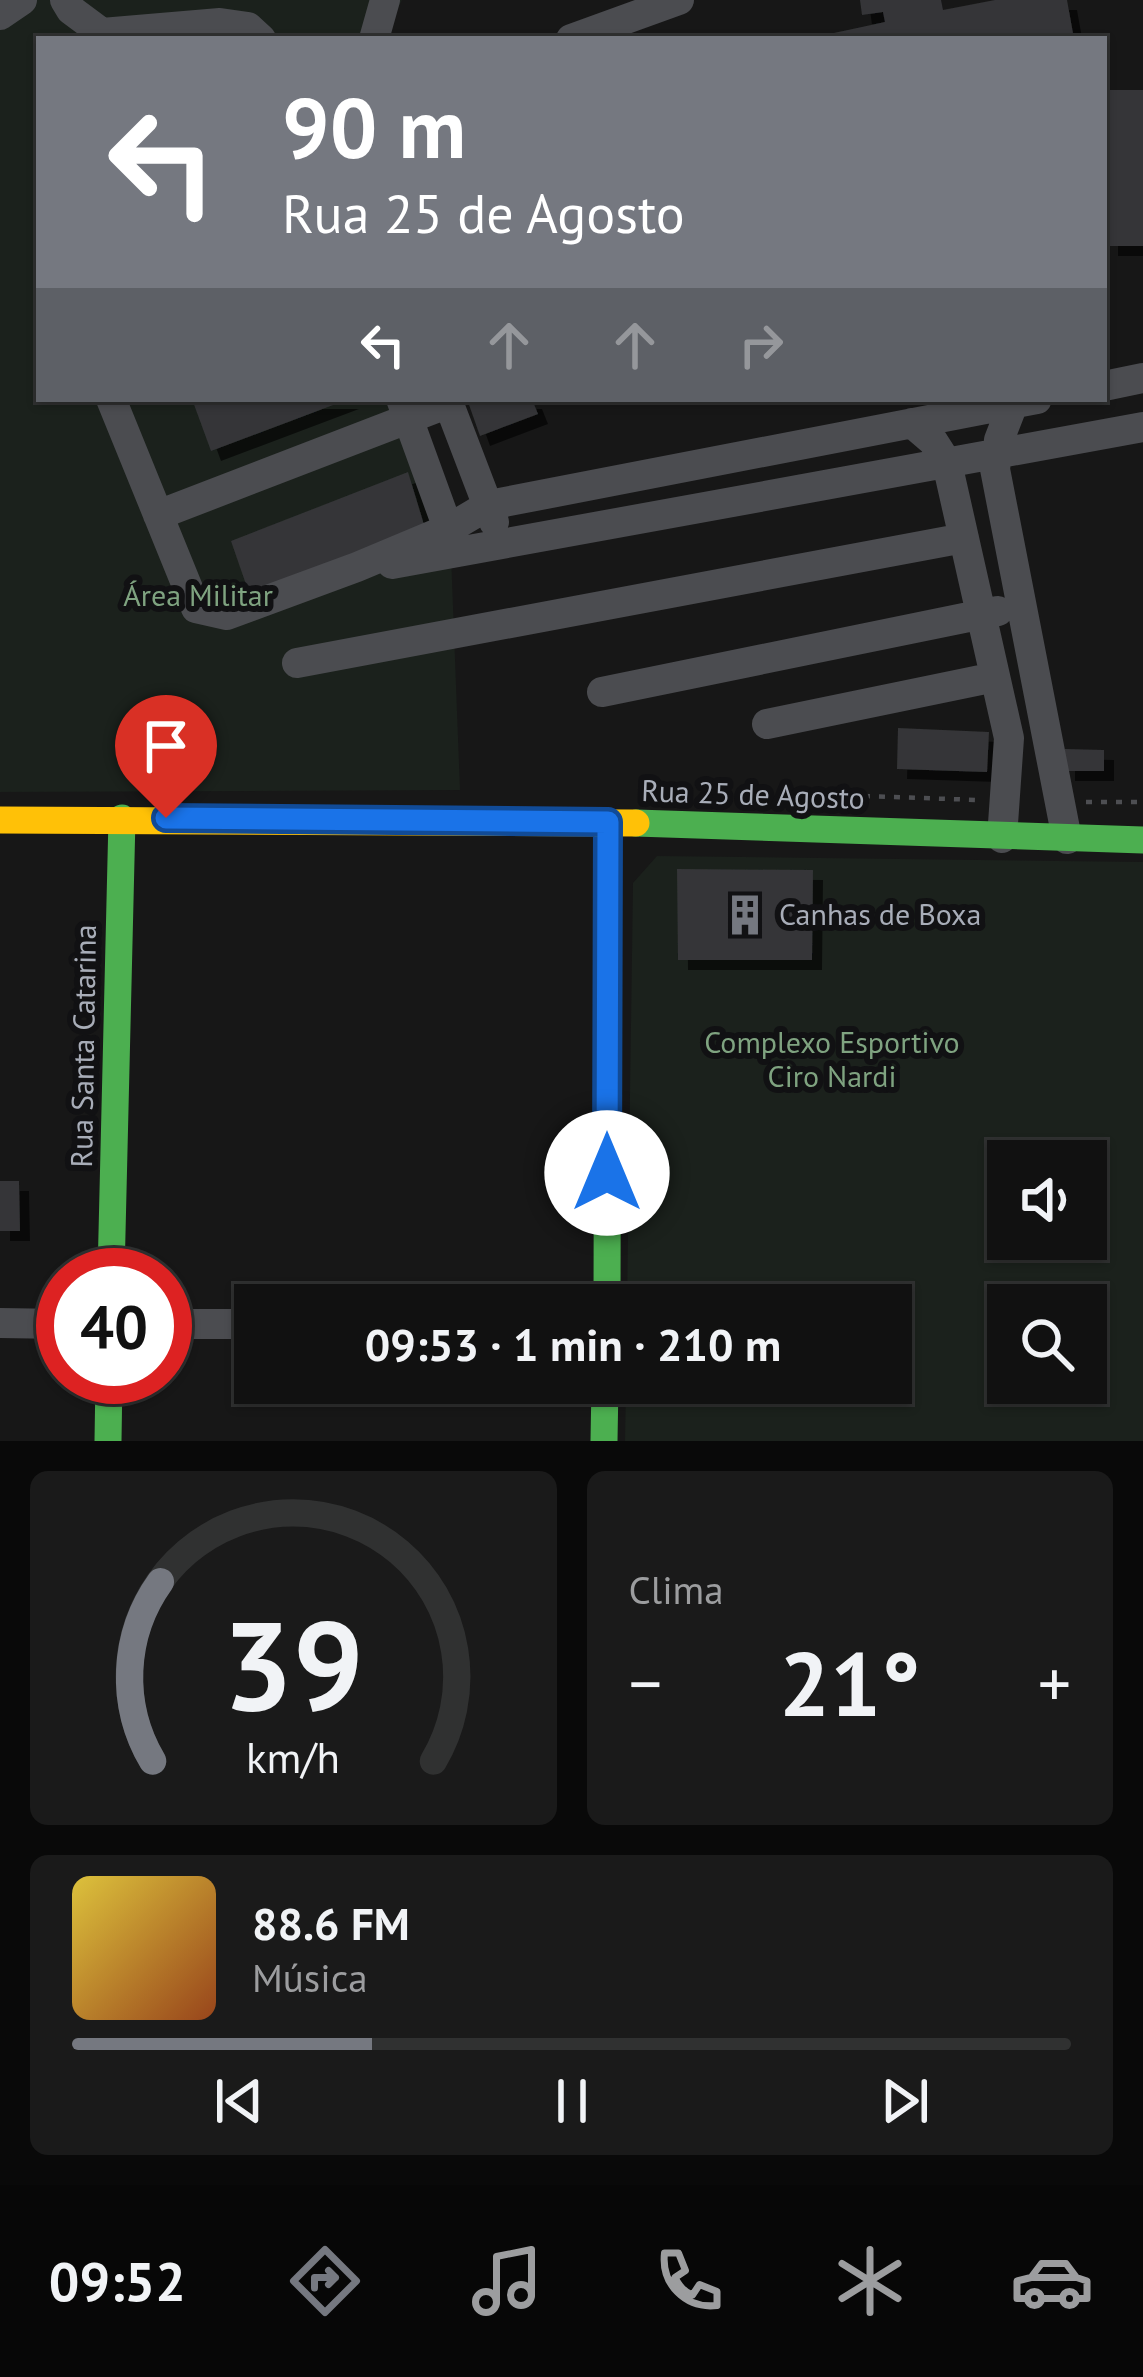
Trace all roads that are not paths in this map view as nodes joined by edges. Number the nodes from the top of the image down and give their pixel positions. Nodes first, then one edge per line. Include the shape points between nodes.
1 (22, 0) edge
2 (65, 0) edge
3 (386, 0) edge
4 (679, 0) edge
5 (0, 15) edge
6 (258, 36) edge
7 (375, 36) edge
8 (579, 36) edge
9 (1143, 378) edge
10 (1107, 385) edge
11 (112, 402) edge
12 (443, 402) edge
13 (448, 402) edge
14 (1020, 402) edge
15 (1024, 402) edge
16 (405, 409) edge
17 (912, 423) junction
18 (1143, 427) edge
19 (997, 454) junction
20 (947, 463) junction
21 (696, 465) junction
22 (489, 505) junction
23 (706, 507) junction
24 (158, 515) junction
25 (964, 538) junction
26 (453, 541) junction
27 (502, 545) junction
28 (1022, 606) junction
29 (981, 614) junction
30 (297, 663) dead end
31 (995, 677) junction
32 (602, 692) dead end
33 (766, 724) dead end
34 (122, 818) junction
35 (0, 820) edge
36 (608, 822) junction
37 (1002, 838) junction
38 (1067, 839) junction
39 (1143, 839) edge
40 (112, 1248) edge
41 (607, 1284) edge
42 (0, 1324) edge
43 (36, 1324) edge
44 (192, 1324) edge
45 (234, 1324) edge
46 (109, 1404) edge
47 (605, 1404) edge
48 (108, 1441) edge
49 (604, 1441) edge

1 - 5 street
2 - 6 street via 102,33 220,23
3 - 7 street
4 - 8 street
9 - 10 street
11 - 24 street
12 - 16 street
13 - 22 street
14 - 17 street
15 - 19 street
16 - 24 street
16 - 26 street
17 - 20 street
17 - 21 street
18 - 19 street
19 - 20 street
19 - 28 street
20 - 23 street
20 - 25 street
21 - 22 street
21 - 23 street
22 - 26 street
22 - 27 street
23 - 27 street
24 - 26 street via 196,608 210,614
25 - 29 street
25 - 30 street
26 - 27 street
28 - 29 street
28 - 38 street
29 - 31 street
29 - 32 street
31 - 33 street
31 - 37 street via 1009,738
34 - 35 street, Rua 25 de Agosto
34 - 36 street, Rua 25 de Agosto
34 - 40 street, Rua Santa Catarina
36 - 37 street, Rua 25 de Agosto
36 - 41 street
37 - 38 street, Rua 25 de Agosto
38 - 39 street, Rua 25 de Agosto
42 - 43 street
44 - 45 street
46 - 48 street
47 - 49 street

